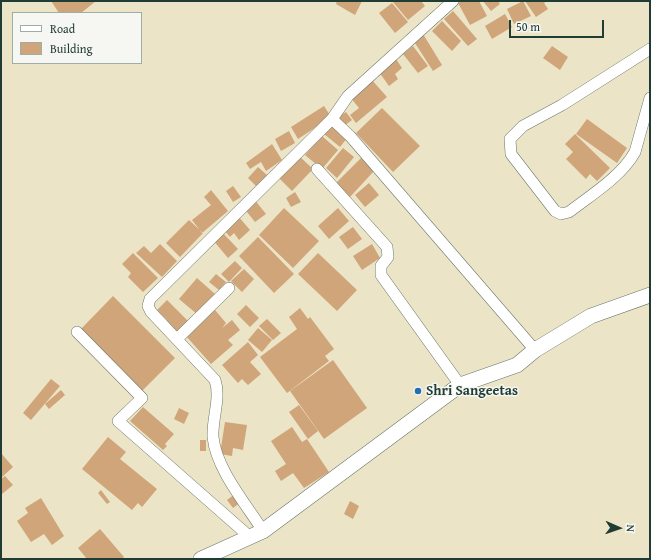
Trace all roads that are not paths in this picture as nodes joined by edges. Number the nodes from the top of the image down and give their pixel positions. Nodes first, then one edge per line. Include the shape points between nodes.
1 (453, 1) edge
2 (650, 49) edge
3 (650, 98) edge
4 (332, 119) junction
5 (317, 169) dead end
6 (229, 288) dead end
7 (650, 295) edge
8 (77, 332) dead end
9 (177, 340) junction
10 (535, 350) junction
11 (460, 385) junction
12 (257, 534) junction
13 (200, 559) edge

1 - 4 street via 348,96
2 - 3 street via 562,105 523,126 510,139 511,154 555,211 561,214 569,212 611,180 631,159
4 - 9 street via 150,299 150,312
4 - 10 street via 355,142
5 - 11 street via 387,247 388,257 381,266 381,275
6 - 9 street
7 - 10 street via 591,316
8 - 12 street via 142,398 118,421
9 - 12 street via 215,380 217,389 213,437 216,453
10 - 11 street via 517,365
11 - 12 street
12 - 13 street

